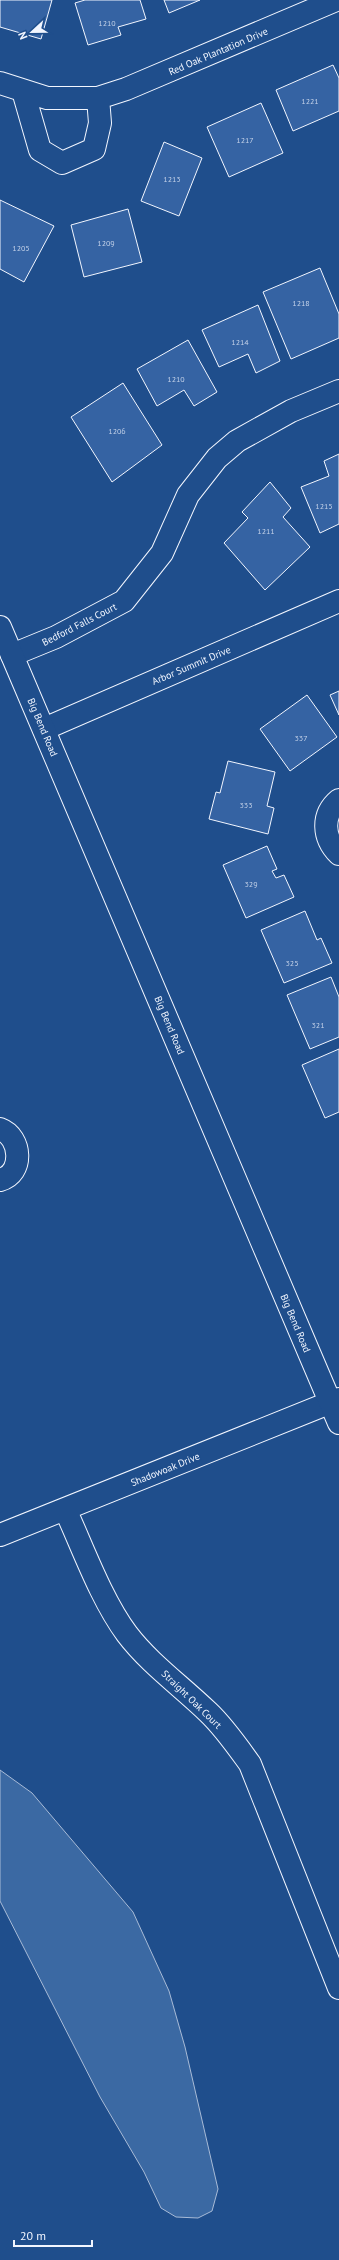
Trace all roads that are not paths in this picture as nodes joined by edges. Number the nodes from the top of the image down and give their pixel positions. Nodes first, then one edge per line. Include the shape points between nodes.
1 (336, 0) edge
2 (293, 9) edge
3 (0, 83) edge
4 (23, 90) junction
5 (98, 98) junction
6 (339, 391) edge
7 (339, 601) edge
8 (0, 627) edge
9 (12, 656) junction
10 (44, 729) junction
11 (339, 800) edge
12 (339, 854) edge
13 (0, 1130) edge
14 (0, 1180) edge
15 (335, 1401) edge
16 (339, 1423) edge
17 (65, 1509) junction
18 (0, 1535) edge
19 (339, 1988) edge

1 - 2 street, Red Oak Plantation Drive
2 - 5 street, Red Oak Plantation Drive via 126,90
3 - 4 street, Red Oak Plantation Drive
4 - 5 street, Red Oak Plantation Drive via 47,98
4 - 5 street via 40,150 62,163 94,149 100,123
6 - 9 street, Bedford Falls Court via 291,411 237,441 217,458 188,496 162,553 124,601 56,637
7 - 10 street, Arbor Summit Drive
8 - 9 street, Big Bend Road
9 - 10 street, Big Bend Road
10 - 15 street, Big Bend Road
11 - 12 street via 330,810 326,822 326,835 331,847
13 - 14 street via 11,1136 16,1144 18,1156 11,1173
15 - 16 street, Big Bend Road
15 - 17 street, Shadowoak Drive
17 - 18 street, Shadowoak Drive
17 - 19 street, Straight Oak Court via 112,1610 127,1634 154,1663 210,1713 250,1764

